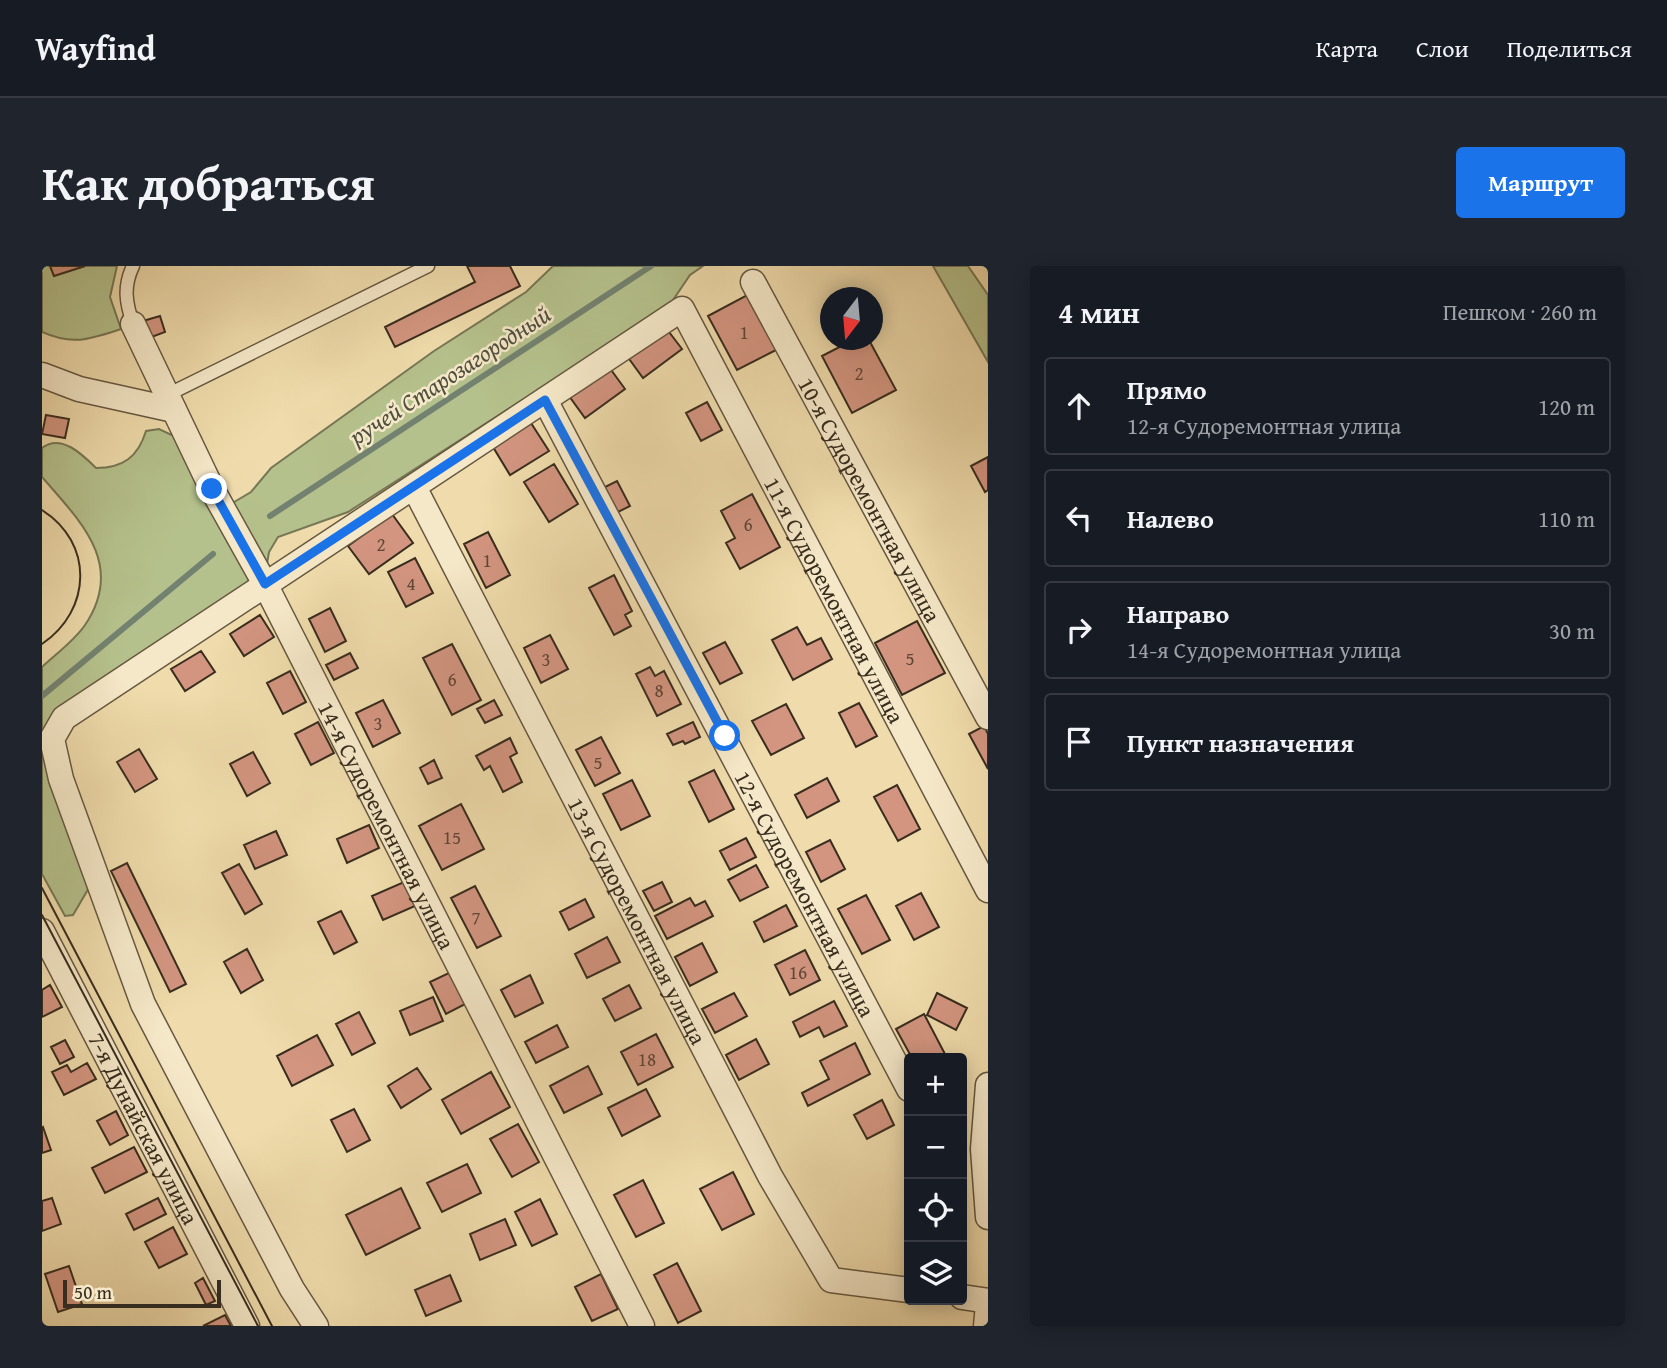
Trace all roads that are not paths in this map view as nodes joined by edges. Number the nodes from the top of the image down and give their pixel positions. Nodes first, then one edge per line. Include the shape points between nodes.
1 (133, 266) edge
2 (428, 266) edge
3 (753, 282) dead end
4 (133, 324) joint
5 (42, 374) edge
6 (545, 400) junction
7 (170, 402) junction
8 (414, 487) junction
9 (265, 584) junction
10 (988, 717) edge
11 (988, 890) edge
12 (42, 931) edge
13 (904, 1080) edge
14 (988, 1087) edge
15 (967, 1171) edge
16 (986, 1178) edge
17 (988, 1217) edge
18 (904, 1289) edge
19 (967, 1298) edge
20 (988, 1303) edge
21 (247, 1326) edge
22 (316, 1326) edge
23 (642, 1326) edge
24 (986, 1326) edge

1 - 4 lane via 126,282
2 - 7 lane
3 - 10 street, 10-я Судоремонтная улица
4 - 7 street, 14-я Судоремонтная улица
5 - 7 street via 79,389
6 - 8 street
6 - 11 street, 11-я Судоремонтная улица via 682,309
6 - 13 street, 12-я Судоремонтная улица
7 - 9 street, 14-я Судоремонтная улица
8 - 9 street
8 - 18 street, 13-я Судоремонтная улица via 769,1176 831,1280
9 - 22 street via 64,718 52,739 61,779 144,1004 292,1289
9 - 23 street, 14-я Судоремонтная улица
12 - 21 street, 7-я Дунайская улица
14 - 16 street
15 - 16 street
16 - 17 street
19 - 20 street
20 - 24 street

